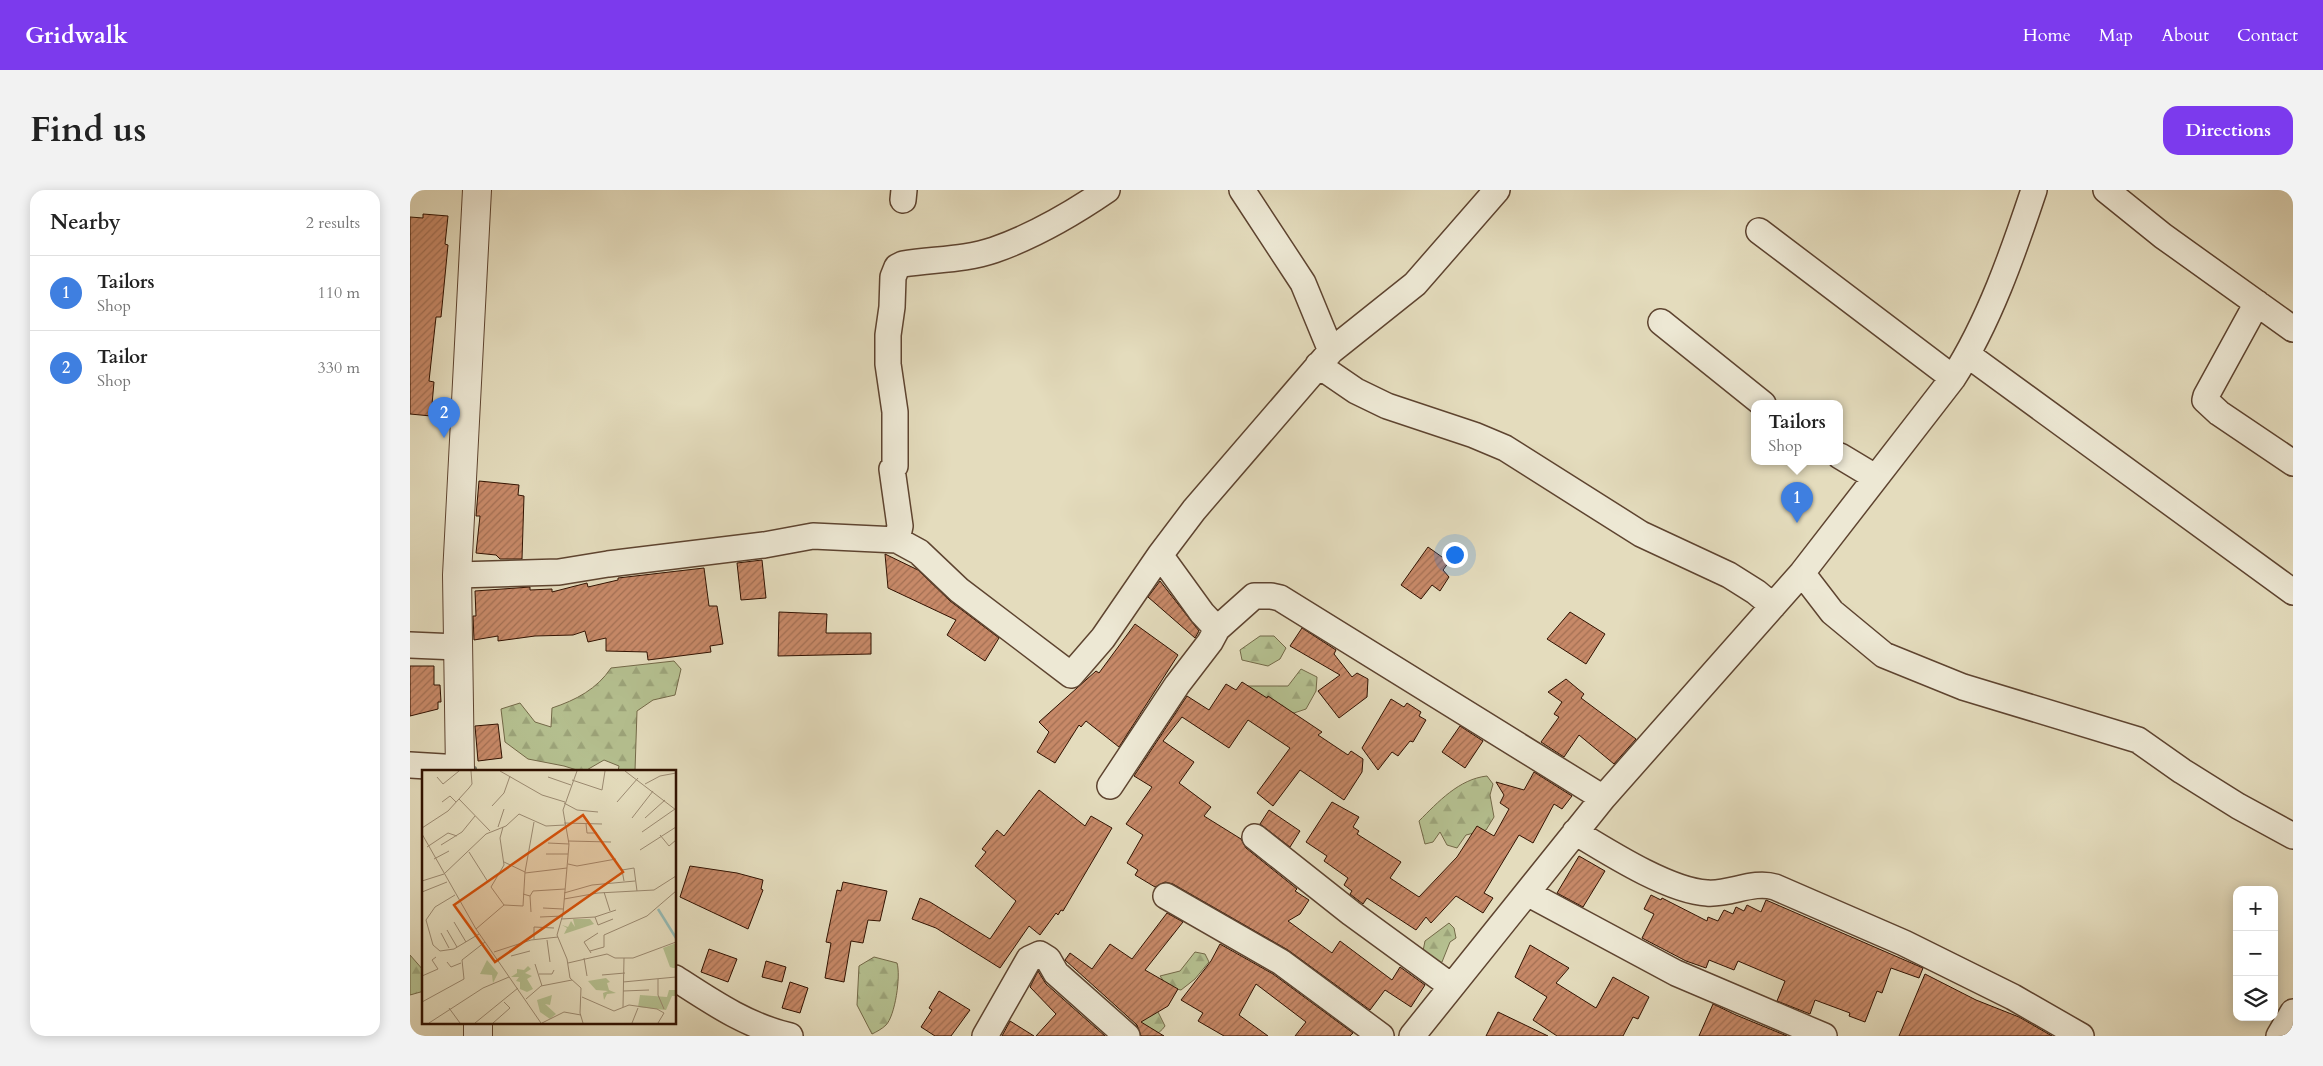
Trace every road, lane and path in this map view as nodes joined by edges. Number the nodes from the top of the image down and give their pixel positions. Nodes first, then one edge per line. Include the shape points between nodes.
1 (477, 190) edge
2 (1107, 190) edge
3 (1242, 190) edge
4 (1497, 190) edge
5 (2034, 190) edge
6 (2106, 190) edge
7 (1759, 232) dead end
8 (2258, 304) junction
9 (1661, 322) dead end
10 (2293, 329) edge
11 (1968, 355) junction
12 (1324, 358) junction
13 (1953, 378) junction
14 (1758, 400) edge
15 (1843, 458) edge
16 (2293, 463) edge
17 (1876, 477) junction
18 (897, 540) junction
19 (1160, 555) junction
20 (1802, 573) junction
21 (457, 575) junction
22 (2293, 592) edge
23 (1773, 606) junction
24 (1217, 629) junction
25 (410, 645) edge
26 (457, 647) junction
27 (410, 766) edge
28 (460, 769) edge
29 (1110, 786) dead end
30 (1603, 798) junction
31 (1575, 832) junction
32 (2293, 836) edge
33 (1255, 837) dead end
34 (1527, 893) junction
35 (1166, 896) dead end
36 (676, 979) edge
37 (1450, 986) junction
38 (2293, 1012) edge
39 (790, 1036) edge
40 (985, 1036) edge
41 (1127, 1036) edge
42 (1381, 1036) edge
43 (1412, 1036) edge
44 (1824, 1036) edge
45 (2081, 1036) edge
46 (2279, 1036) edge

1 - 21 street
2 - 18 street via 1076,212 994,250 897,267 892,277 888,364 895,412 895,466 892,469 900,526
3 - 12 street via 1304,283
4 - 12 street via 1415,284
5 - 11 street via 2014,248
6 - 8 street via 2163,236
7 - 13 street
8 - 10 street
8 - 16 street via 2205,400
9 - 14 street
11 - 13 street
11 - 22 street
12 - 19 street via 1194,510
12 - 23 street via 1356,391 1387,406 1505,448 1641,534 1729,575
13 - 17 street
15 - 17 street
17 - 20 street
18 - 19 street via 919,552 960,590 1071,675 1108,631
18 - 21 street via 813,536 560,572
19 - 24 street
20 - 23 street
20 - 32 street via 1832,612 1884,655 1963,687 2138,740 2238,806
21 - 26 street
23 - 30 street
24 - 29 street
24 - 30 street via 1254,596 1280,598
25 - 26 street
26 - 28 street
27 - 28 street
30 - 31 street
31 - 34 street
31 - 45 street via 1638,868 1692,890 1720,893 1759,885 1775,887 1904,943 2051,1017
33 - 37 street
34 - 37 street
34 - 44 street via 1676,973
35 - 42 street via 1281,962
36 - 39 street via 737,1017
37 - 43 street
38 - 46 street
40 - 41 street via 1026,964 1040,954 1048,959 1056,973

